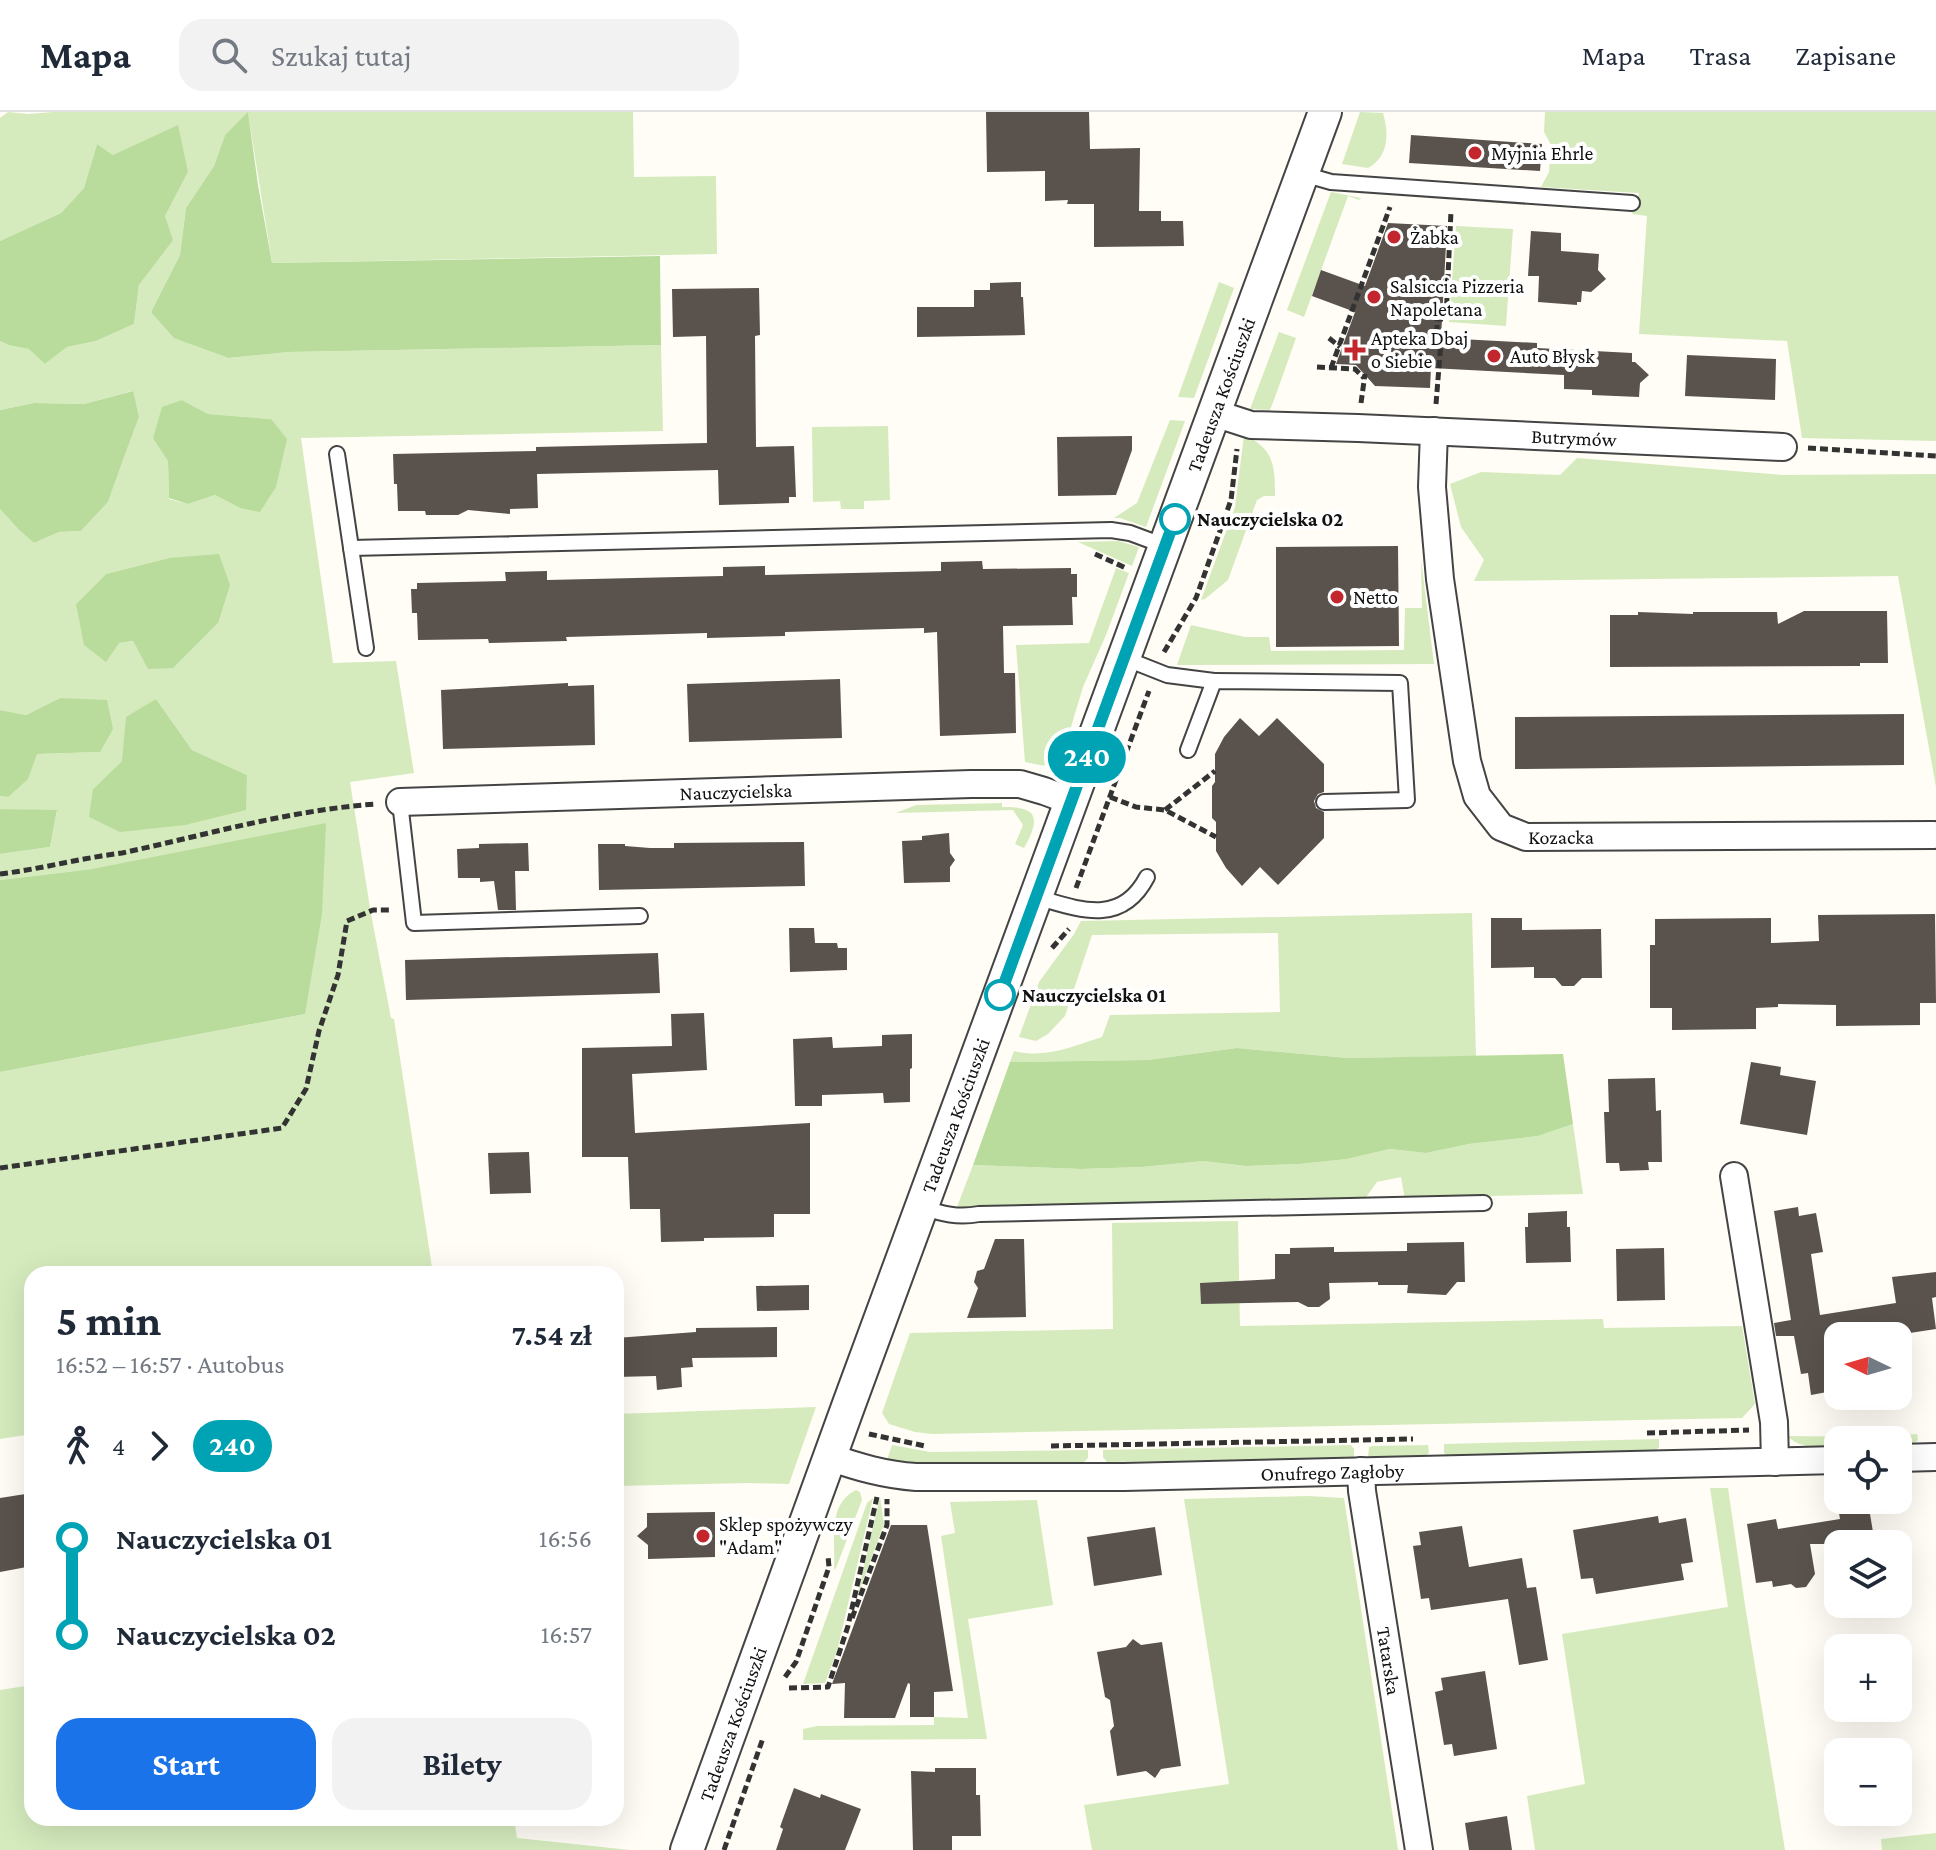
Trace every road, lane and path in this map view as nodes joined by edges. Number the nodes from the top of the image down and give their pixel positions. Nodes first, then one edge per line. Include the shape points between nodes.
1 (1325, 112) edge
2 (1303, 174) junction
3 (1397, 187) junction
4 (1452, 190) junction
5 (1632, 203) dead end
6 (1329, 338) dead end
7 (1340, 347) junction
8 (1317, 367) dead end
9 (1331, 368) junction
10 (1364, 378) dead end
11 (1214, 413) junction
12 (1434, 431) junction
13 (1783, 447) joint
14 (337, 454) dead end
15 (1936, 456) edge
16 (1166, 546) junction
17 (351, 548) junction
18 (1196, 598) dead end
19 (366, 648) dead end
20 (1162, 656) dead end
21 (1124, 658) junction
22 (1214, 681) junction
23 (1152, 684) dead end
24 (1188, 750) dead end
25 (1215, 771) dead end
26 (1110, 797) junction
27 (1071, 801) junction
28 (400, 802) junction
29 (1324, 802) dead end
30 (1165, 810) junction
31 (1934, 835) edge
32 (1216, 837) dead end
33 (0, 874) edge
34 (1147, 877) dead end
35 (1074, 892) dead end
36 (1036, 897) junction
37 (373, 910) dead end
38 (640, 916) dead end
39 (0, 1168) edge
40 (1734, 1176) dead end
41 (1484, 1203) dead end
42 (921, 1207) junction
43 (1756, 1430) dead end
44 (868, 1433) dead end
45 (1639, 1434) dead end
46 (1421, 1439) dead end
47 (1044, 1446) dead end
48 (938, 1447) dead end
49 (829, 1457) junction
50 (1936, 1457) edge
51 (1912, 1458) edge
52 (1824, 1460) edge
53 (1775, 1462) junction
54 (1361, 1471) junction
55 (878, 1491) dead end
56 (887, 1493) dead end
57 (848, 1626) junction
58 (789, 1688) dead end
59 (765, 1733) dead end
60 (687, 1850) edge
61 (724, 1850) edge
62 (1419, 1850) edge

1 - 2 street, Tadeusza Kościuszki
2 - 3 lane via 1331,182
2 - 11 street, Tadeusza Kościuszki
3 - 4 lane
3 - 7 path
4 - 5 lane
4 - 12 path via 1446,319 1437,319 1441,342
6 - 7 path
7 - 9 path
8 - 9 path
9 - 10 path via 1355,369
11 - 12 street, Butrymów via 1251,425
11 - 16 street, Tadeusza Kościuszki
12 - 13 street, Butrymów
12 - 31 street, Kozacka via 1432,487 1440,579 1467,761 1477,796 1501,827 1526,837
13 - 15 path
14 - 17 lane
16 - 17 lane via 1111,530
16 - 21 street, Tadeusza Kościuszki
17 - 19 lane
18 - 20 path
21 - 22 lane via 1167,675
21 - 27 street, Tadeusza Kościuszki
22 - 24 lane
22 - 29 lane via 1400,683 1407,800
23 - 26 path
25 - 30 path
26 - 30 path
26 - 35 path
27 - 28 street, Nauczycielska via 1029,786 971,784
27 - 36 street, Tadeusza Kościuszki
28 - 33 path via 328,809
28 - 38 lane via 414,923
30 - 32 path
34 - 36 lane via 1131,897 1110,910 1085,910
36 - 42 street, Tadeusza Kościuszki
37 - 39 path via 347,921 338,975 306,1089 282,1128
40 - 53 street via 1774,1422
41 - 42 lane via 967,1216
42 - 49 street, Tadeusza Kościuszki
43 - 45 path
44 - 48 path
46 - 47 path
49 - 54 street, Onufrego Zagłoby via 873,1472 916,1477
49 - 60 street, Tadeusza Kościuszki
50 - 51 street
52 - 53 street, Onufrego Zagłoby
53 - 54 street, Onufrego Zagłoby
54 - 62 street, Tatarska
55 - 57 path
56 - 57 path via 887,1525
57 - 58 path via 828,1687
59 - 61 path

